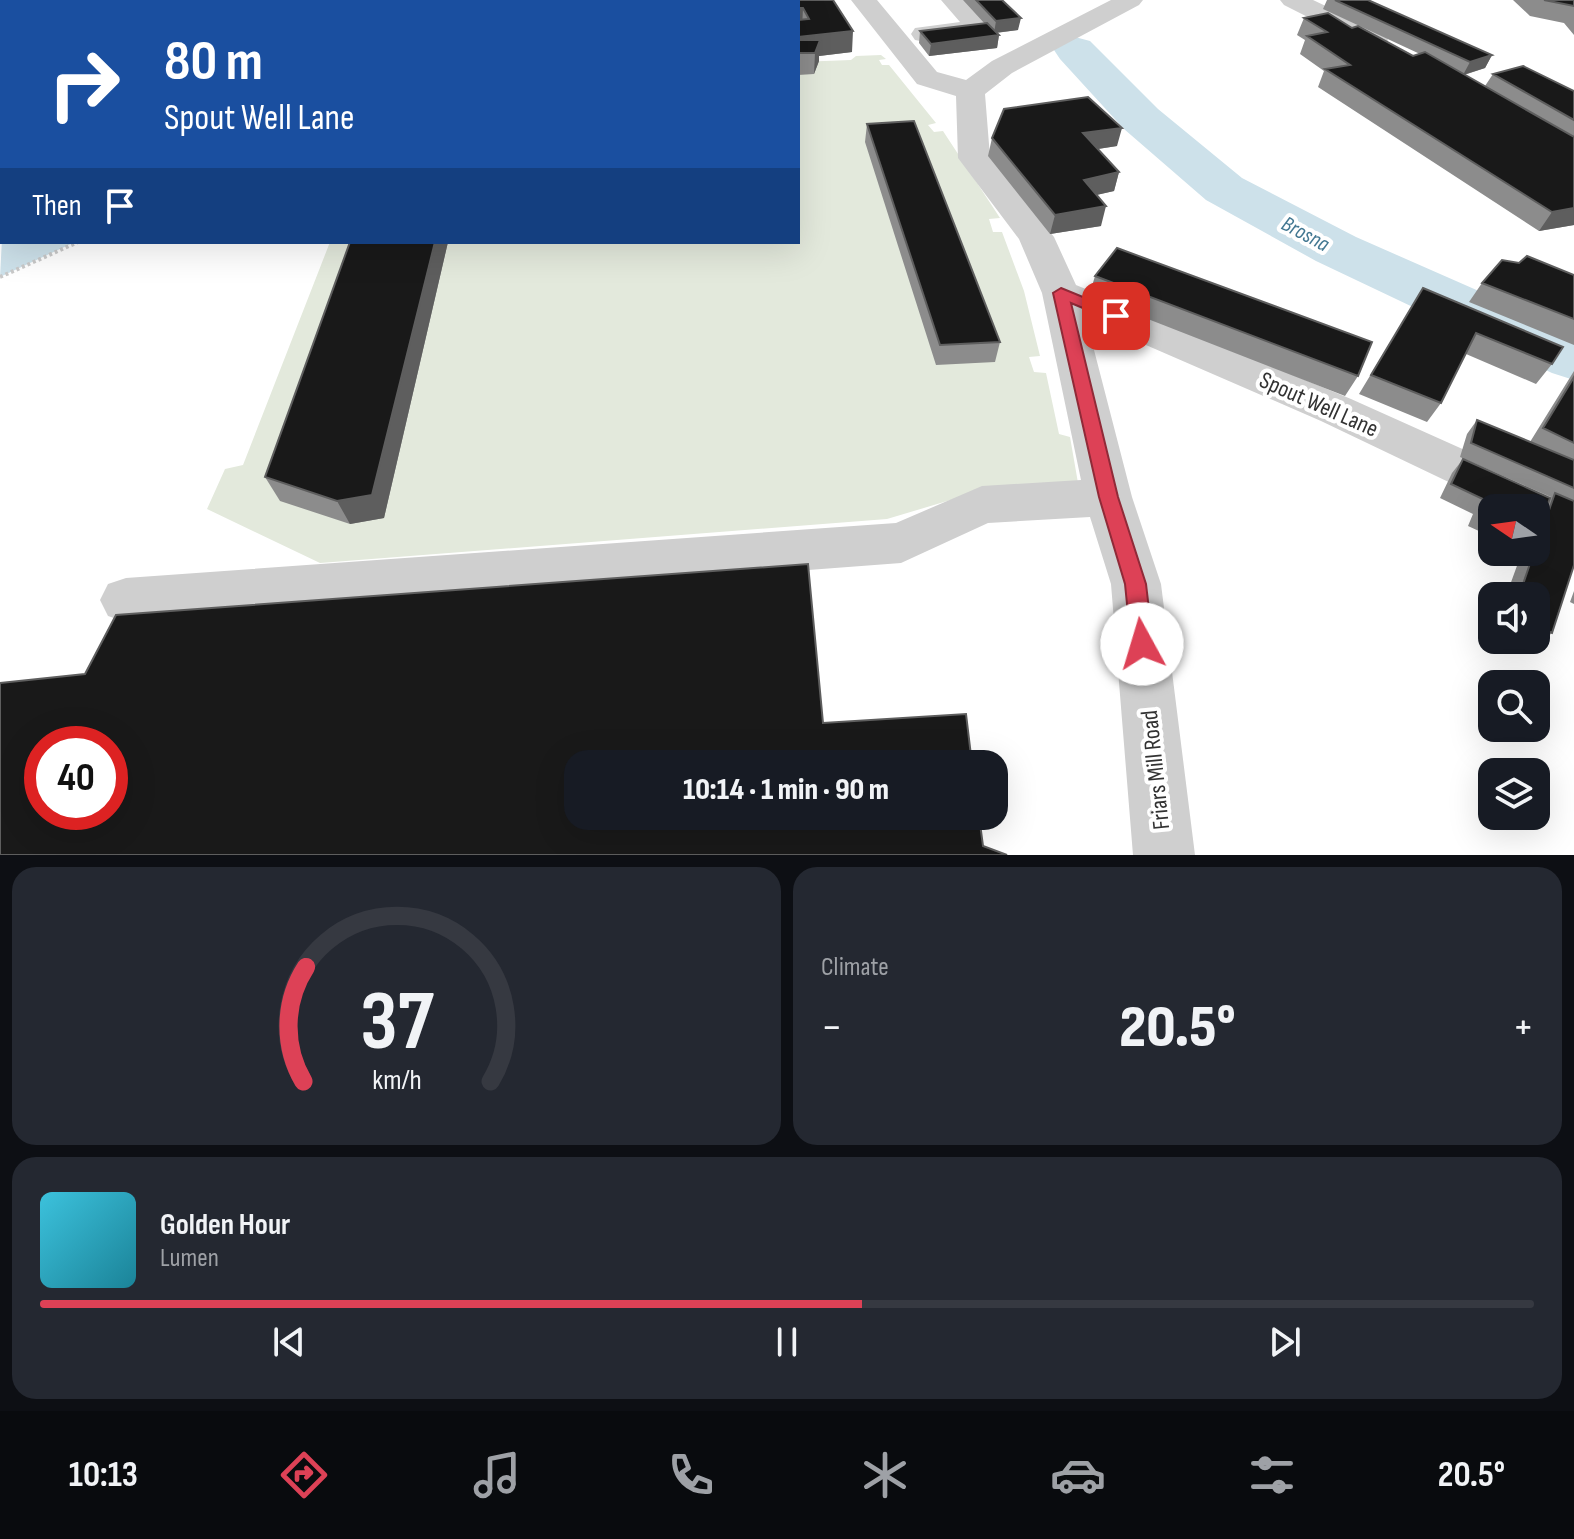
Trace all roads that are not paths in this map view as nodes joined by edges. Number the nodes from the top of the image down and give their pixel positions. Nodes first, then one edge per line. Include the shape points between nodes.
1 (864, 0) edge
2 (954, 0) edge
3 (1293, 0) edge
4 (1127, 2) edge
5 (894, 38) junction
6 (1397, 51) edge
7 (970, 91) junction
8 (1061, 293) junction
9 (1108, 497) junction
10 (1574, 520) edge
11 (126, 600) dead end
12 (1164, 855) edge

1 - 5 street
2 - 5 street via 979,27
3 - 6 street
4 - 7 street via 1002,67
5 - 7 street via 927,78
7 - 8 street, Friars Mill Road via 974,158 1036,237
8 - 9 street, Friars Mill Road
8 - 10 street, Spout Well Lane via 1336,410
9 - 11 street via 982,505 901,543
9 - 12 street, Friars Mill Road via 1136,584

